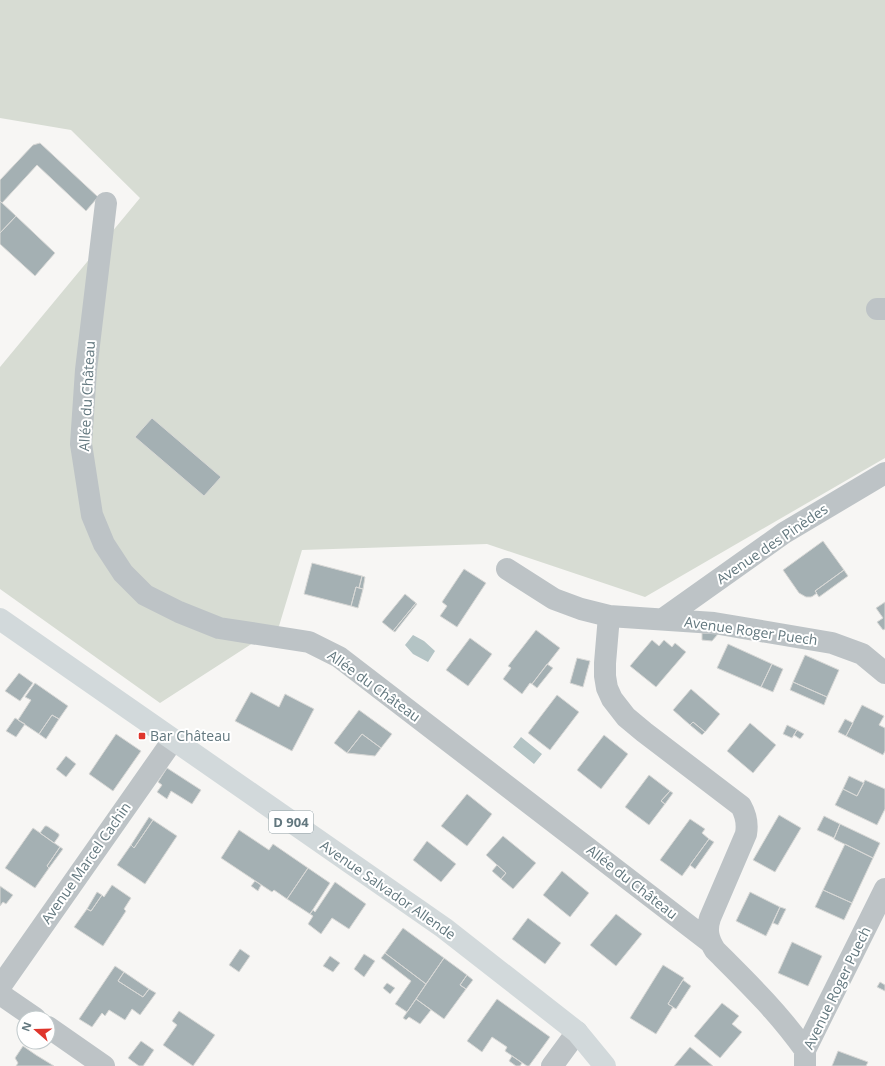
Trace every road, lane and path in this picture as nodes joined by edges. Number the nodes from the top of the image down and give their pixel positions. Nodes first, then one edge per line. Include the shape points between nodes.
1 (106, 203) dead end
2 (885, 473) edge
3 (507, 569) dead end
4 (609, 616) junction
5 (0, 619) edge
6 (663, 619) junction
7 (885, 673) edge
8 (173, 740) junction
9 (885, 889) edge
10 (710, 942) junction
11 (0, 987) edge
12 (0, 994) edge
13 (23, 1010) edge
14 (577, 1032) junction
15 (56, 1033) edge
16 (805, 1058) edge
17 (104, 1066) edge
18 (552, 1066) edge
19 (605, 1066) edge

1 - 10 street, Allée du Château via 86,370 81,444 92,515 104,544 123,573 145,595 219,628 309,642 339,657
2 - 6 street, Avenue des Pinèdes via 784,533
3 - 4 street, Avenue Roger Puech via 554,599
4 - 6 street, Avenue Roger Puech
4 - 10 street via 605,676 612,699 626,717 740,806 746,818 746,834 708,925
5 - 8 main road, Avenue Salvador Allende / D 904
6 - 7 street, Avenue Roger Puech via 714,623 832,643 862,654
8 - 11 street, Avenue Marcel Cachin
8 - 14 main road, Avenue Salvador Allende / D 904 via 444,928
9 - 16 street, Avenue Roger Puech
10 - 16 street, Allée du Château via 772,1007 790,1029
12 - 13 street
14 - 18 street
14 - 19 main road, Avenue Salvador Allende / D 904
15 - 17 street

